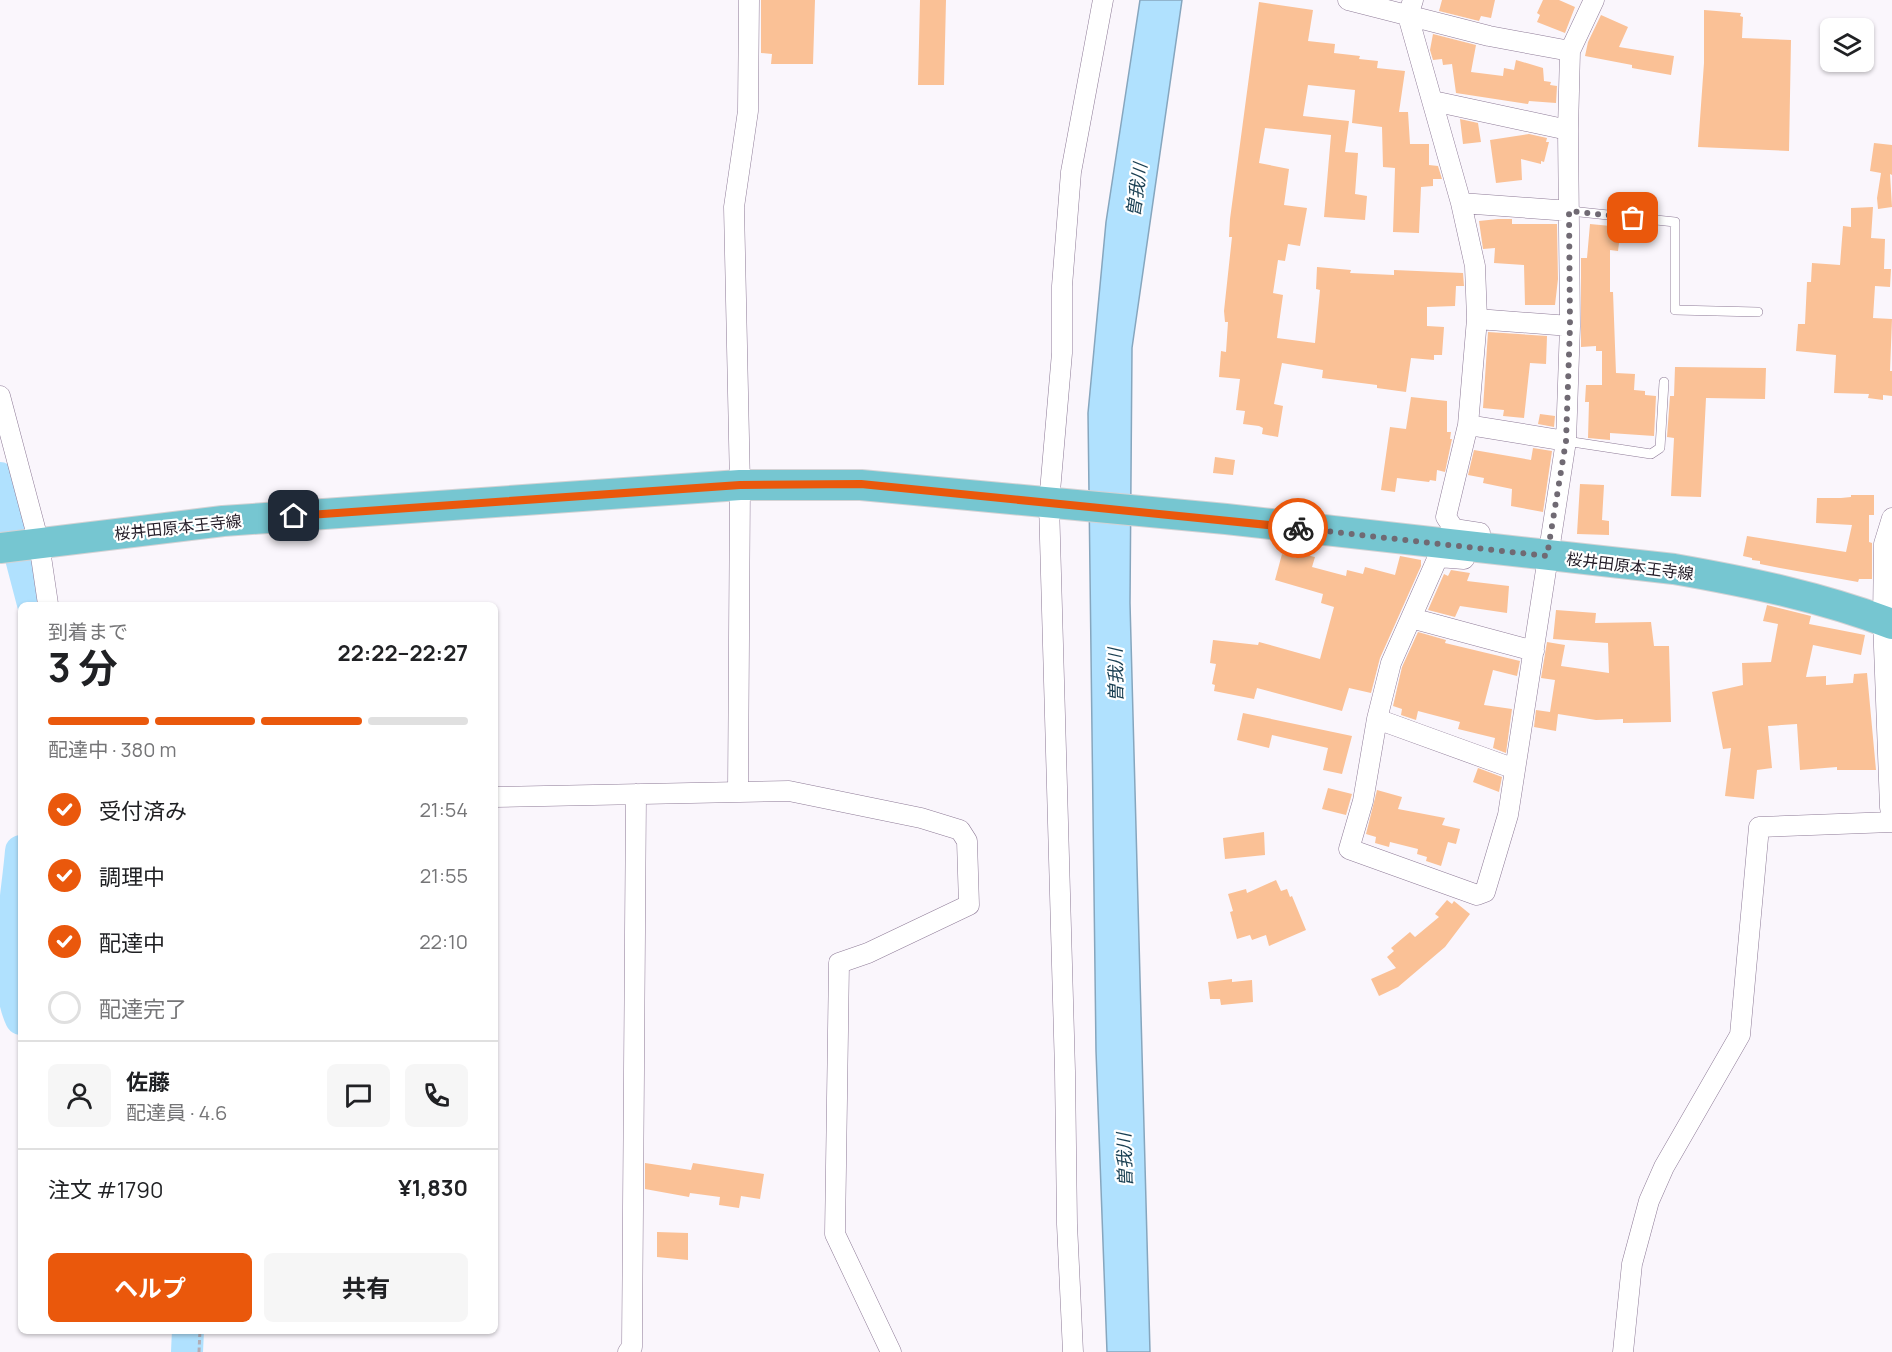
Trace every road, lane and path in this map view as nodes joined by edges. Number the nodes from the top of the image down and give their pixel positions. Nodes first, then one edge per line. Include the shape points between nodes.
1 (748, 0) edge
2 (1103, 0) edge
3 (1348, 0) edge
4 (1594, 0) edge
5 (1411, 8) edge
6 (1570, 51) junction
7 (1433, 101) junction
8 (1568, 130) junction
9 (1461, 202) junction
10 (1569, 211) junction
11 (1758, 312) dead end
12 (1478, 319) junction
13 (1570, 326) junction
14 (1664, 382) dead end
15 (0, 396) edge
16 (1468, 425) junction
17 (1566, 441) junction
18 (740, 485) junction
19 (1052, 503) junction
20 (1892, 518) edge
21 (35, 543) junction
22 (0, 548) edge
23 (1548, 549) junction
24 (48, 602) edge
25 (1411, 618) junction
26 (1887, 622) edge
27 (1534, 651) junction
28 (1377, 719) junction
29 (1515, 769) junction
30 (738, 791) junction
31 (636, 794) junction
32 (498, 797) edge
33 (1892, 820) edge
34 (200, 1334) edge
35 (199, 1352) edge
36 (628, 1352) edge
37 (891, 1352) edge
38 (1073, 1352) edge
39 (1623, 1352) edge

1 - 18 street via 748,111 734,207
2 - 19 street via 1071,172
3 - 5 street
4 - 6 street
5 - 6 street via 1489,36
5 - 7 street
6 - 8 street
7 - 8 street
7 - 9 street
8 - 10 street
9 - 10 street
9 - 12 street via 1474,266
10 - 11 lane via 1675,222 1675,310
10 - 13 street
12 - 13 street
12 - 16 street
13 - 17 street
14 - 17 lane via 1660,448 1651,454
15 - 21 street
16 - 17 street
16 - 23 street via 1446,517 1454,529
17 - 23 street
18 - 19 main road, 桜井田原本王寺線 via 861,484
18 - 21 main road, 桜井田原本王寺線 via 223,521
18 - 30 street
19 - 23 main road, 桜井田原本王寺線
19 - 38 street
20 - 26 street via 1884,544
21 - 22 main road, 桜井田原本王寺線
21 - 24 street
23 - 25 street via 1535,566 1438,557
23 - 26 main road, 桜井田原本王寺線 via 1747,582
23 - 27 street
25 - 27 street
25 - 28 street via 1391,663
26 - 33 street
27 - 29 street
28 - 29 street
28 - 29 street via 1363,801 1349,849 1478,895 1485,892 1508,815
30 - 31 street
30 - 37 street via 789,791 921,818 960,830 967,841 969,905 839,963 835,1234
31 - 32 street
31 - 36 street via 632,1347
33 - 39 street via 1759,827 1740,1035 1664,1167 1649,1202 1632,1264
34 - 35 path

